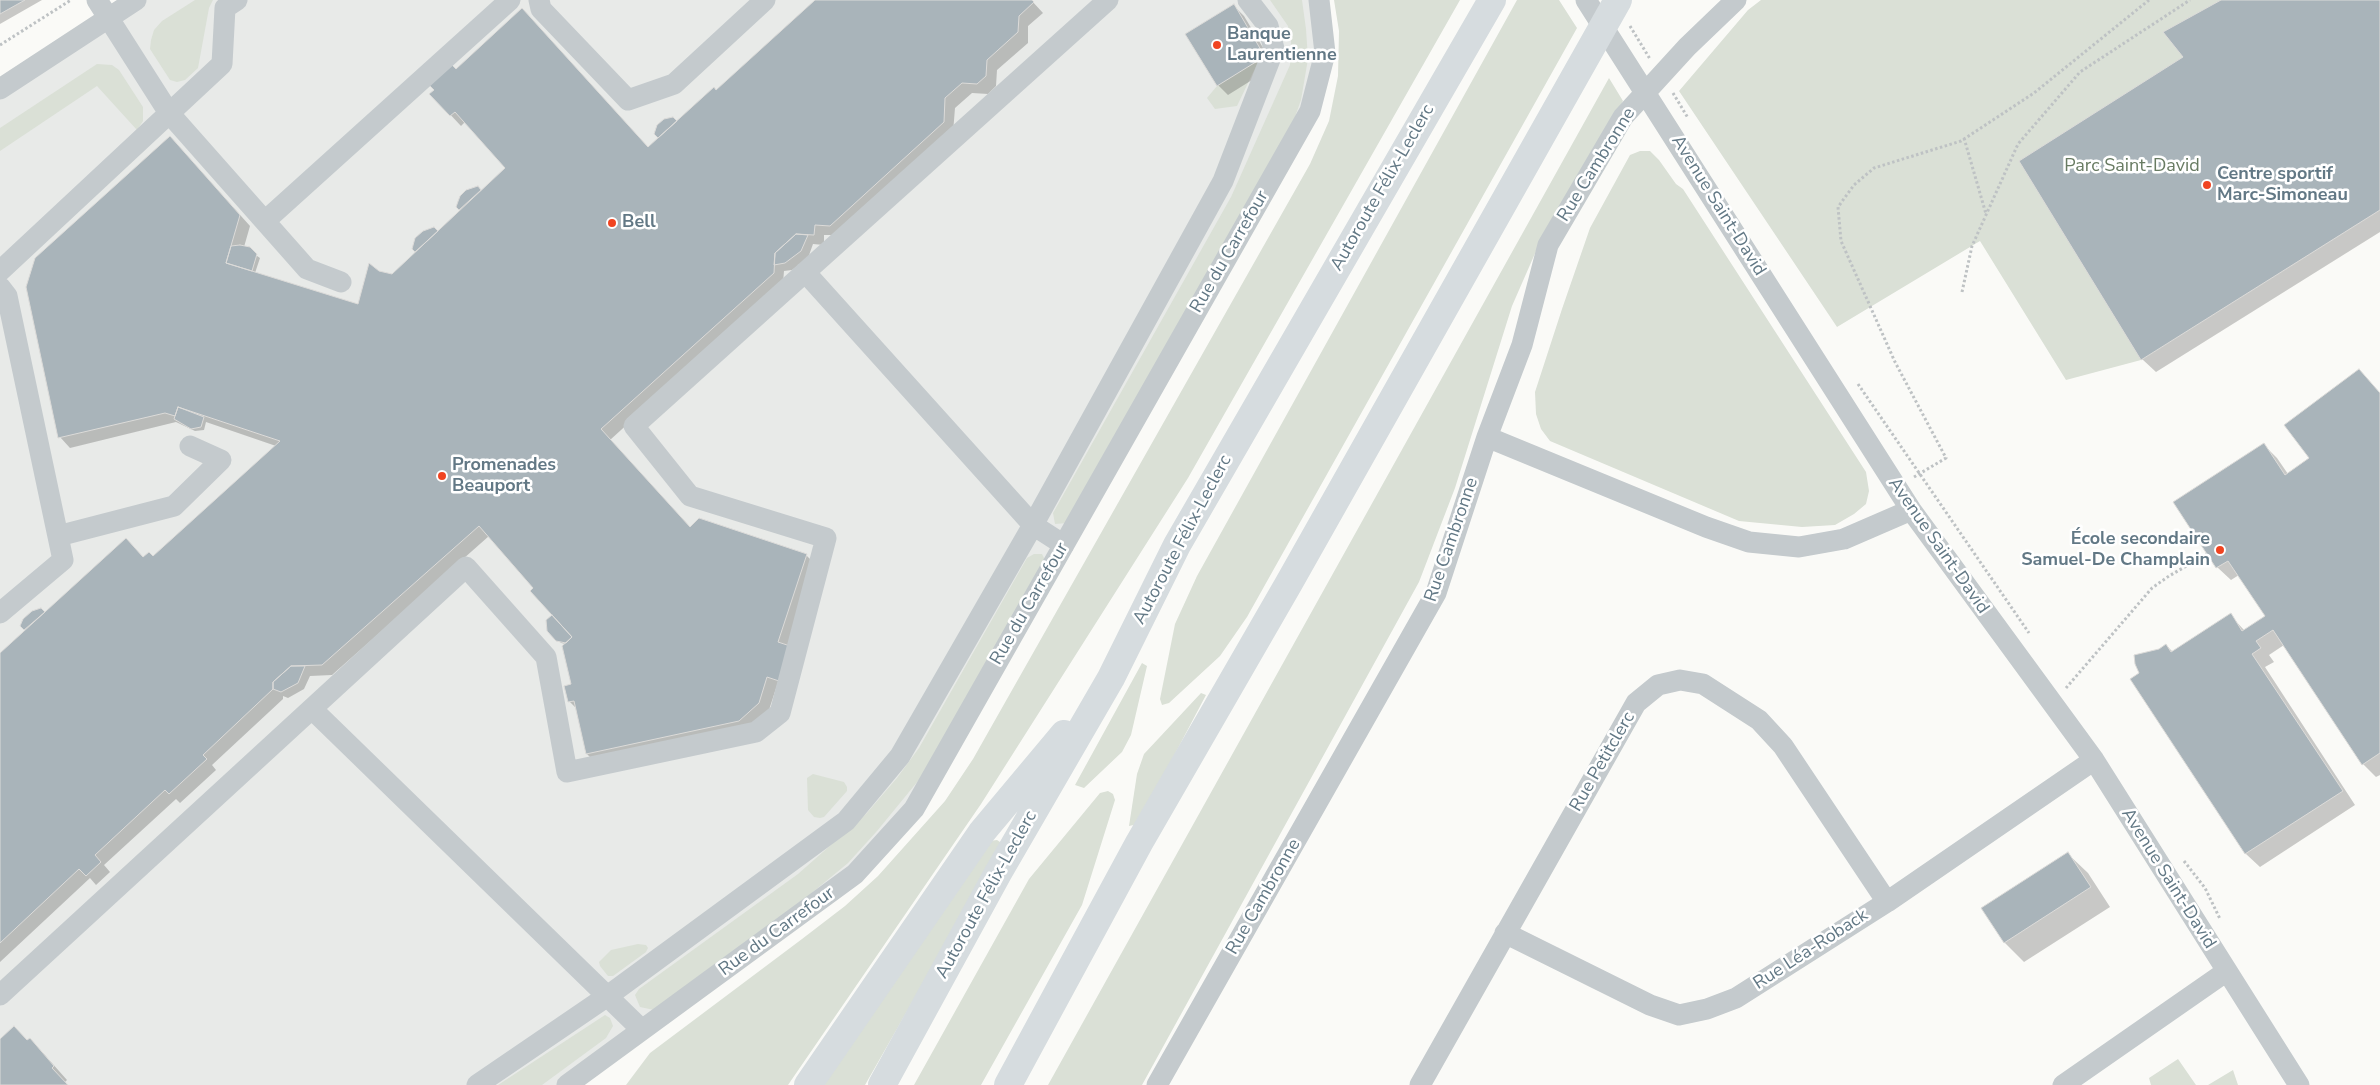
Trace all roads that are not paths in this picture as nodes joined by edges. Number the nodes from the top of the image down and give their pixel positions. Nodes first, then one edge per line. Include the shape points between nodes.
1 (136, 0) edge
2 (237, 0) edge
3 (510, 0) edge
4 (539, 0) edge
5 (765, 0) edge
6 (1108, 0) edge
7 (1248, 0) edge
8 (1318, 0) edge
9 (1586, 0) edge
10 (1618, 0) edge
11 (1736, 0) edge
12 (1485, 7) edge
13 (103, 9) edge
14 (0, 89) edge
15 (169, 113) junction
16 (265, 221) junction
17 (0, 271) edge
18 (805, 272) junction
19 (341, 282) dead end
20 (0, 287) edge
21 (1487, 437) junction
22 (190, 446) dead end
23 (1911, 510) junction
24 (1033, 525) junction
25 (58, 536) junction
26 (1064, 545) junction
27 (0, 613) edge
28 (1111, 678) junction
29 (312, 709) junction
30 (2094, 760) junction
31 (1887, 902) junction
32 (1505, 933) junction
33 (2227, 971) junction
34 (0, 995) edge
35 (609, 995) junction
36 (642, 1030) junction
37 (477, 1085) edge
38 (567, 1085) edge
39 (808, 1085) edge
40 (882, 1085) edge
41 (1008, 1085) edge
42 (1157, 1085) edge
43 (1420, 1085) edge
44 (2063, 1085) edge
45 (2299, 1085) edge

1 - 13 street
2 - 15 street via 225,8 222,64
3 - 16 street
4 - 5 street via 542,9 628,100 674,84
6 - 18 street
7 - 24 street via 1268,26 1274,48 1224,181
8 - 26 street, Rue du Carrefour via 1325,52 1310,111
9 - 23 street, Avenue Saint-David
10 - 41 highway via 1139,843
11 - 21 street, Rue Cambronne via 1687,47 1623,117 1548,245 1522,345
12 - 28 highway, Autoroute Félix-Leclerc via 1177,545
13 - 14 street
13 - 15 street
15 - 16 street
15 - 17 street
16 - 19 street via 307,269
18 - 24 street
18 - 29 street via 634,426 690,496 826,538 780,713 756,732 567,772 546,657 466,567
20 - 25 street via 8,296
21 - 23 street via 1749,542 1798,547 1844,540
21 - 42 street, Rue Cambronne via 1436,593
22 - 25 street via 221,460 174,506
23 - 30 street, Avenue Saint-David
24 - 26 street
24 - 35 street via 900,756 846,821
25 - 27 street via 63,560
26 - 36 street, Rue du Carrefour via 914,809 856,874
28 - 39 highway via 982,832
28 - 40 highway, Autoroute Félix-Leclerc
29 - 34 street
29 - 35 street
30 - 31 street, Rue Léa-Roback
30 - 33 street, Avenue Saint-David
31 - 32 street, Rue Léa-Roback via 1736,998 1679,1015 1650,1005
31 - 32 street, Rue Petitclerc via 1783,746 1760,720 1702,684 1680,680 1658,685 1636,704
32 - 43 street, Rue Petitclerc
33 - 44 street
33 - 45 street, Avenue Saint-David
35 - 36 street
35 - 37 street
36 - 38 street, Rue du Carrefour

